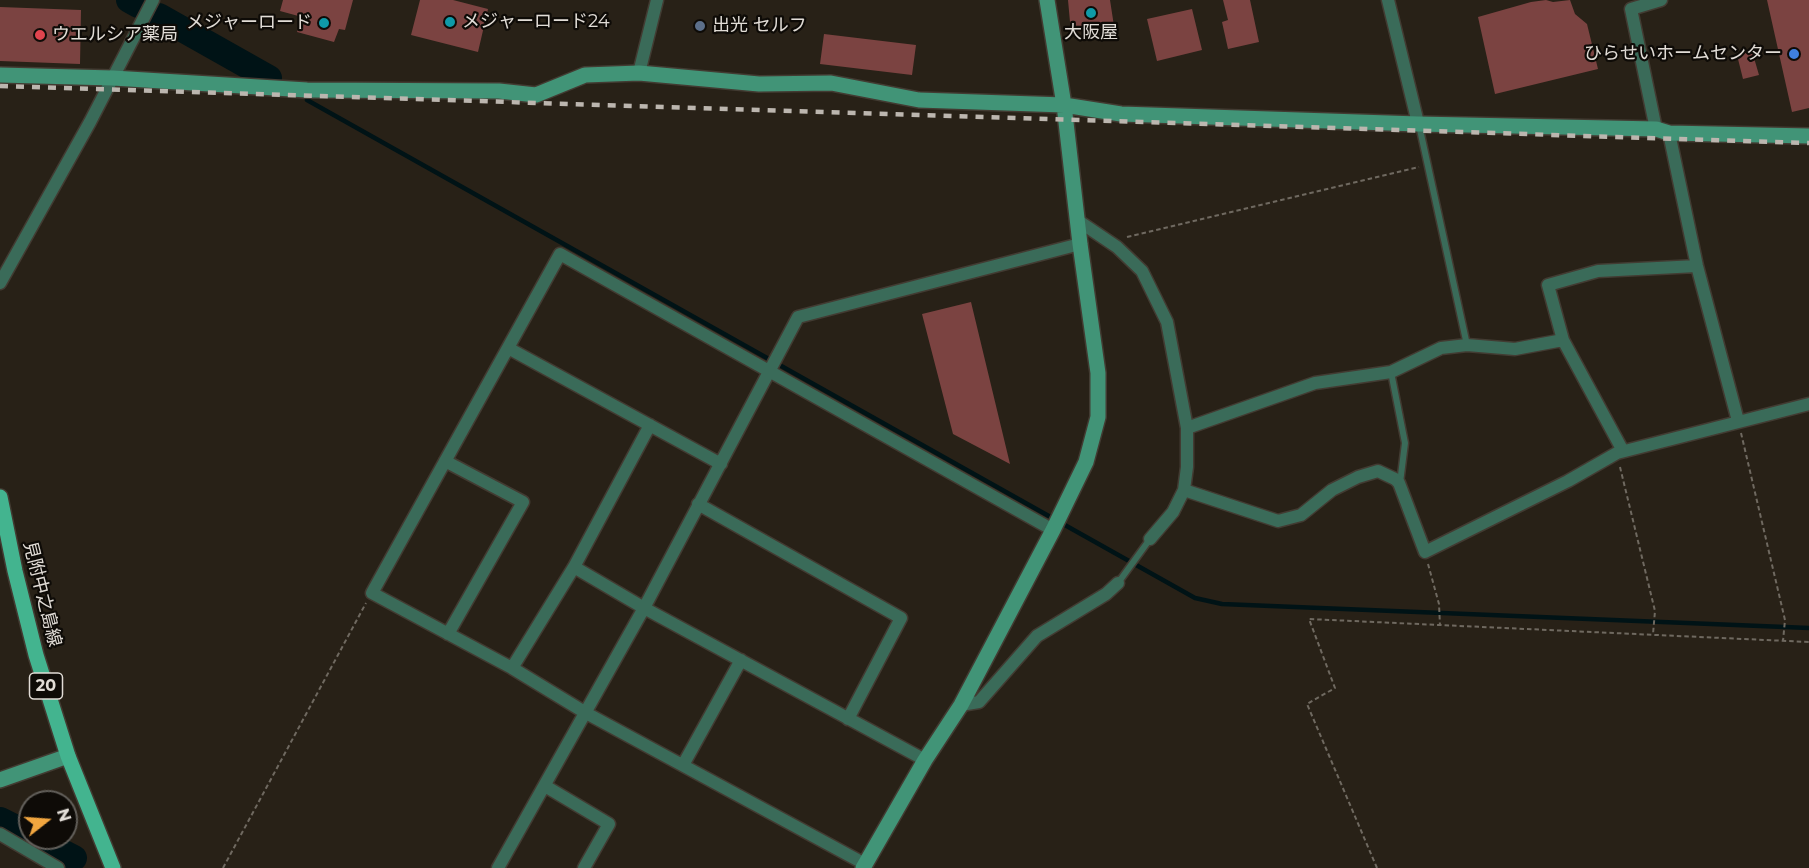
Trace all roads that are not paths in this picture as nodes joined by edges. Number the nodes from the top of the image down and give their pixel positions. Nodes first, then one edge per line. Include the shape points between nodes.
1 (153, 0) edge
2 (657, 0) edge
3 (1047, 0) edge
4 (1388, 0) edge
5 (1661, 0) edge
6 (639, 73) junction
7 (0, 75) edge
8 (113, 78) junction
9 (1064, 105) junction
10 (1418, 122) junction
11 (1662, 131) junction
12 (1809, 136) edge
13 (1077, 219) junction
14 (1080, 244) junction
15 (1697, 266) junction
16 (0, 283) edge
17 (1563, 340) junction
18 (1467, 345) junction
19 (508, 348) junction
20 (1391, 372) junction
21 (769, 373) junction
22 (1809, 404) edge
23 (1738, 422) junction
24 (650, 424) junction
25 (1187, 428) junction
26 (1620, 452) junction
27 (445, 461) junction
28 (721, 464) junction
29 (1400, 483) junction
30 (1184, 490) junction
31 (0, 497) edge
32 (698, 504) junction
33 (1053, 530) junction
34 (1149, 539) joint
35 (574, 567) junction
36 (1118, 583) joint
37 (644, 608) junction
38 (448, 634) junction
39 (741, 660) junction
40 (512, 669) junction
41 (961, 705) junction
42 (586, 713) junction
43 (849, 719) junction
44 (68, 756) junction
45 (925, 760) junction
46 (682, 765) junction
47 (0, 780) edge
48 (545, 786) junction
49 (0, 834) edge
50 (864, 866) edge
51 (58, 868) edge
52 (113, 868) edge
53 (498, 868) edge
54 (584, 868) edge

1 - 8 street
2 - 6 street
3 - 9 street
4 - 10 street
5 - 11 street via 1631,9
6 - 8 street via 585,75 536,95 499,91 307,90
6 - 9 street via 759,84 831,83 919,100
7 - 8 street
8 - 16 street
9 - 10 street via 1121,114
9 - 13 street
10 - 11 street
10 - 18 lane
11 - 12 street
11 - 15 street
13 - 14 street
13 - 25 street via 1142,271 1167,322
14 - 21 street via 798,317
14 - 33 street via 1098,373 1098,417 1086,462
15 - 17 street via 1598,271 1548,285
15 - 23 street
17 - 18 street via 1515,349
17 - 26 street
18 - 20 street via 1441,348
19 - 21 street via 560,254
19 - 24 street
19 - 27 street
20 - 25 street via 1315,383
20 - 29 lane via 1405,443
21 - 28 street
21 - 33 street
22 - 23 street
23 - 26 street
24 - 28 street
24 - 35 street
25 - 30 street
26 - 29 street via 1425,552
27 - 38 street via 372,593
27 - 38 street via 523,502
28 - 32 street
29 - 30 street via 1378,471 1368,474 1332,490 1301,515 1278,520
30 - 34 street via 1173,512
31 - 44 main road, 見附中之島線 / 20 via 36,655
32 - 37 street
32 - 43 street via 901,618
33 - 41 street
34 - 36 lane
35 - 37 street
35 - 40 street
36 - 41 street via 1037,636 979,702
37 - 39 street
37 - 42 street
38 - 40 street
39 - 43 street
39 - 46 street
40 - 42 street
41 - 45 street
42 - 46 street
42 - 48 street
43 - 45 street
44 - 47 street
44 - 52 main road, 見附中之島線 / 20
45 - 50 street
46 - 50 street
48 - 53 street
48 - 54 street via 609,824
49 - 51 street

